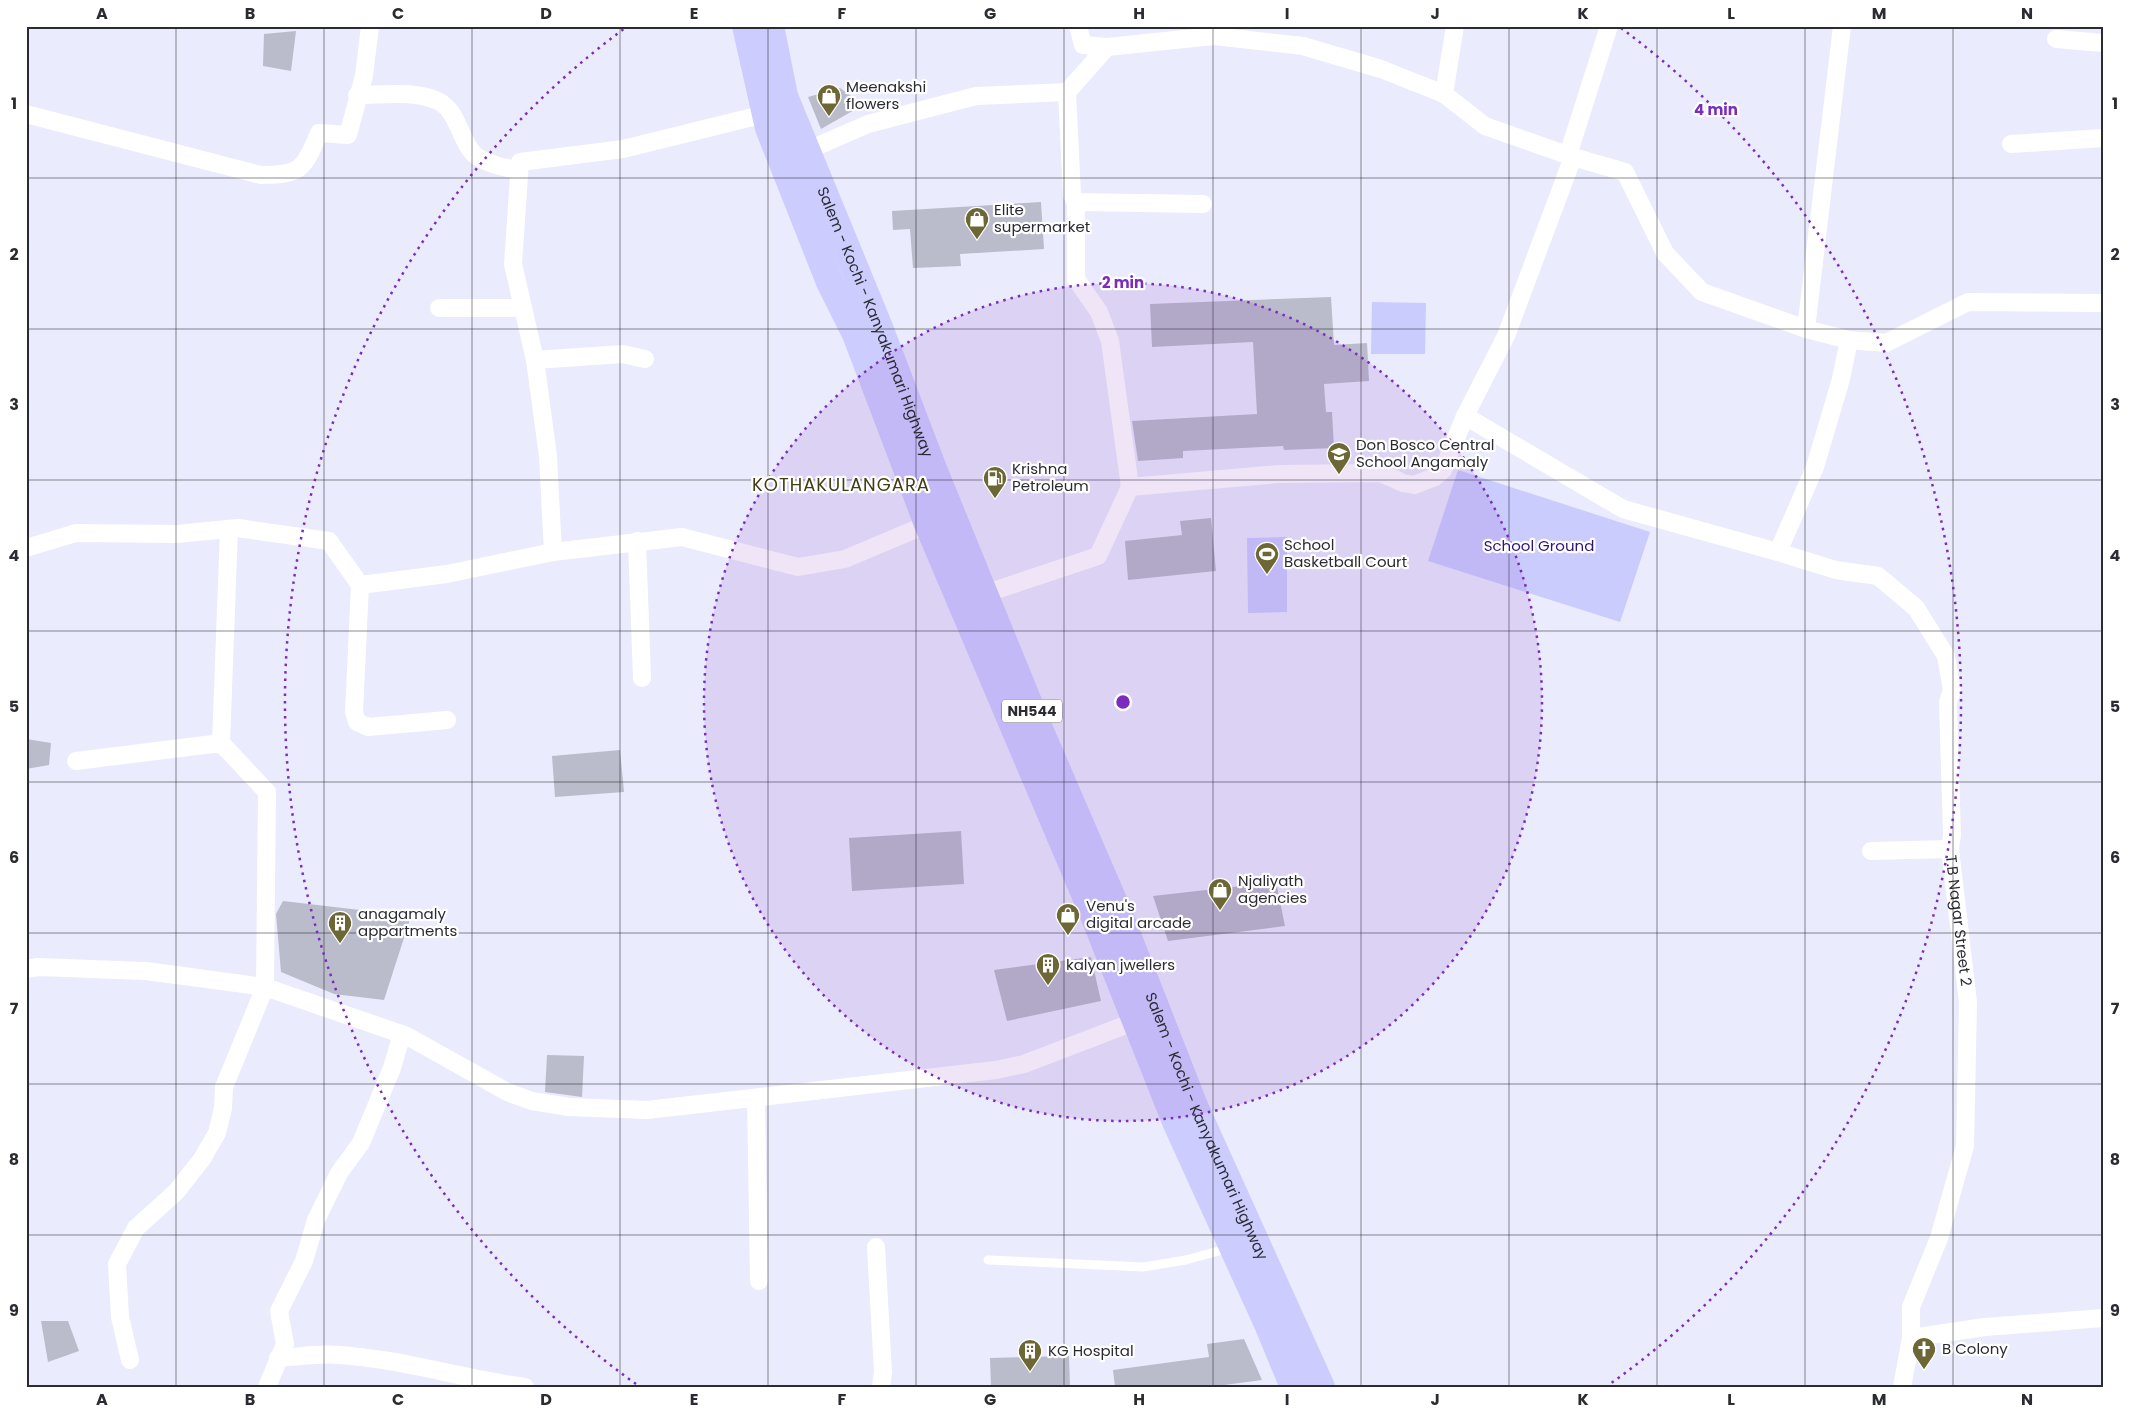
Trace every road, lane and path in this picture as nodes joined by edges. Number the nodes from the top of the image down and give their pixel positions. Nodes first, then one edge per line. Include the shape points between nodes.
1 (370, 26) edge
2 (746, 26) edge
3 (770, 26) edge
4 (1078, 26) edge
5 (1455, 26) edge
6 (1609, 26) edge
7 (1842, 26) edge
8 (2056, 39) dead end
9 (2103, 43) edge
10 (1107, 47) junction
11 (1067, 92) junction
12 (1444, 94) junction
13 (357, 95) junction
14 (26, 114) edge
15 (765, 114) junction
16 (2103, 138) edge
17 (2011, 144) dead end
18 (806, 150) junction
19 (1571, 156) junction
20 (519, 170) junction
21 (1076, 202) junction
22 (1202, 204) dead end
23 (2103, 303) edge
24 (439, 308) dead end
25 (521, 308) junction
26 (1806, 329) junction
27 (1849, 340) junction
28 (644, 359) dead end
29 (536, 360) junction
30 (1465, 416) junction
31 (1130, 487) junction
32 (928, 524) junction
33 (229, 529) junction
34 (637, 541) junction
35 (26, 548) edge
36 (553, 552) junction
37 (1778, 552) junction
38 (360, 585) junction
39 (984, 594) junction
40 (642, 678) dead end
41 (447, 720) dead end
42 (221, 743) junction
43 (76, 761) dead end
44 (1950, 849) junction
45 (1871, 851) dead end
46 (26, 969) edge
47 (265, 987) junction
48 (1136, 1021) junction
49 (402, 1034) junction
50 (756, 1098) junction
51 (876, 1247) dead end
52 (1232, 1247) junction
53 (988, 1260) dead end
54 (759, 1281) dead end
55 (2103, 1318) edge
56 (1911, 1338) junction
57 (278, 1358) junction
58 (130, 1360) dead end
59 (1293, 1386) edge
60 (267, 1387) edge
61 (525, 1387) edge
62 (880, 1387) edge
63 (1321, 1387) edge
64 (1902, 1387) edge

1 - 13 street via 364,76
2 - 15 highway, Salem - Kochi - Kanyakumari Highway / NH544
3 - 18 highway, Salem - Kochi - Kanyakumari Highway / NH544 via 784,96
4 - 10 street via 1082,45
5 - 12 street
6 - 19 street
7 - 26 street
8 - 9 street
10 - 11 street
10 - 12 street via 1214,36 1303,46 1381,69
11 - 18 street via 976,96 868,124
11 - 21 street via 1072,194
12 - 19 street via 1485,126
13 - 14 street via 348,135 319,132 306,162 286,175 261,175
13 - 20 street via 416,95 439,101 451,114 473,152 486,160
15 - 20 street via 623,149 520,162
15 - 32 highway, Salem - Kochi - Kanyakumari Highway / NH544 via 830,282 859,342
16 - 17 street
18 - 39 highway, Salem - Kochi - Kanyakumari Highway / NH544
19 - 26 street via 1625,172 1665,252 1702,292
19 - 30 street via 1506,336
20 - 25 street via 513,264
21 - 22 street
21 - 31 street via 1076,279 1100,312 1110,342
23 - 27 street via 1968,302 1886,343
24 - 25 street
25 - 29 street
26 - 27 street
27 - 37 street via 1815,468
28 - 29 street via 623,354
29 - 36 street via 548,456
30 - 31 street via 1443,470 1414,485 1381,473 1288,474
30 - 37 street, T.B Nagar Street 2 via 1623,510
31 - 39 street via 1098,556
32 - 34 street via 845,559 798,567 682,537
32 - 48 highway, Salem - Kochi - Kanyakumari Highway / NH544 via 1094,914
33 - 35 street via 177,534 76,533
33 - 38 street via 329,541
33 - 42 street
34 - 36 street
34 - 40 street
36 - 38 street via 447,574
37 - 44 street, T.B Nagar Street 2 via 1836,570 1878,576 1916,608 1946,656 1952,690 1948,702
38 - 41 street via 354,712 357,722 368,727
39 - 63 highway, Salem - Kochi - Kanyakumari Highway / NH544 via 1118,912 1194,1106
42 - 43 street
42 - 47 street via 267,792
44 - 45 street
44 - 56 street, T.B Nagar Street 2 via 1968,1002 1965,1146 1939,1238 1911,1307
46 - 47 street via 146,971
47 - 49 street
47 - 58 street via 224,1087 217,1133 202,1159 176,1192 136,1228 117,1264 120,1317
48 - 50 street via 1010,1068
48 - 52 highway, Salem - Kochi - Kanyakumari Highway / NH544 via 1177,1124
49 - 50 street via 507,1092 568,1108 647,1110
49 - 57 street via 392,1068 361,1143 339,1173 316,1220 304,1261 280,1312 285,1344
50 - 54 street
51 - 62 street via 883,1372
52 - 53 lane via 1186,1260 1142,1266
52 - 59 highway, Salem - Kochi - Kanyakumari Highway / NH544
55 - 56 street via 1985,1327
56 - 64 street, T.B Nagar Street 2
57 - 60 street
57 - 61 street via 339,1355 418,1366

